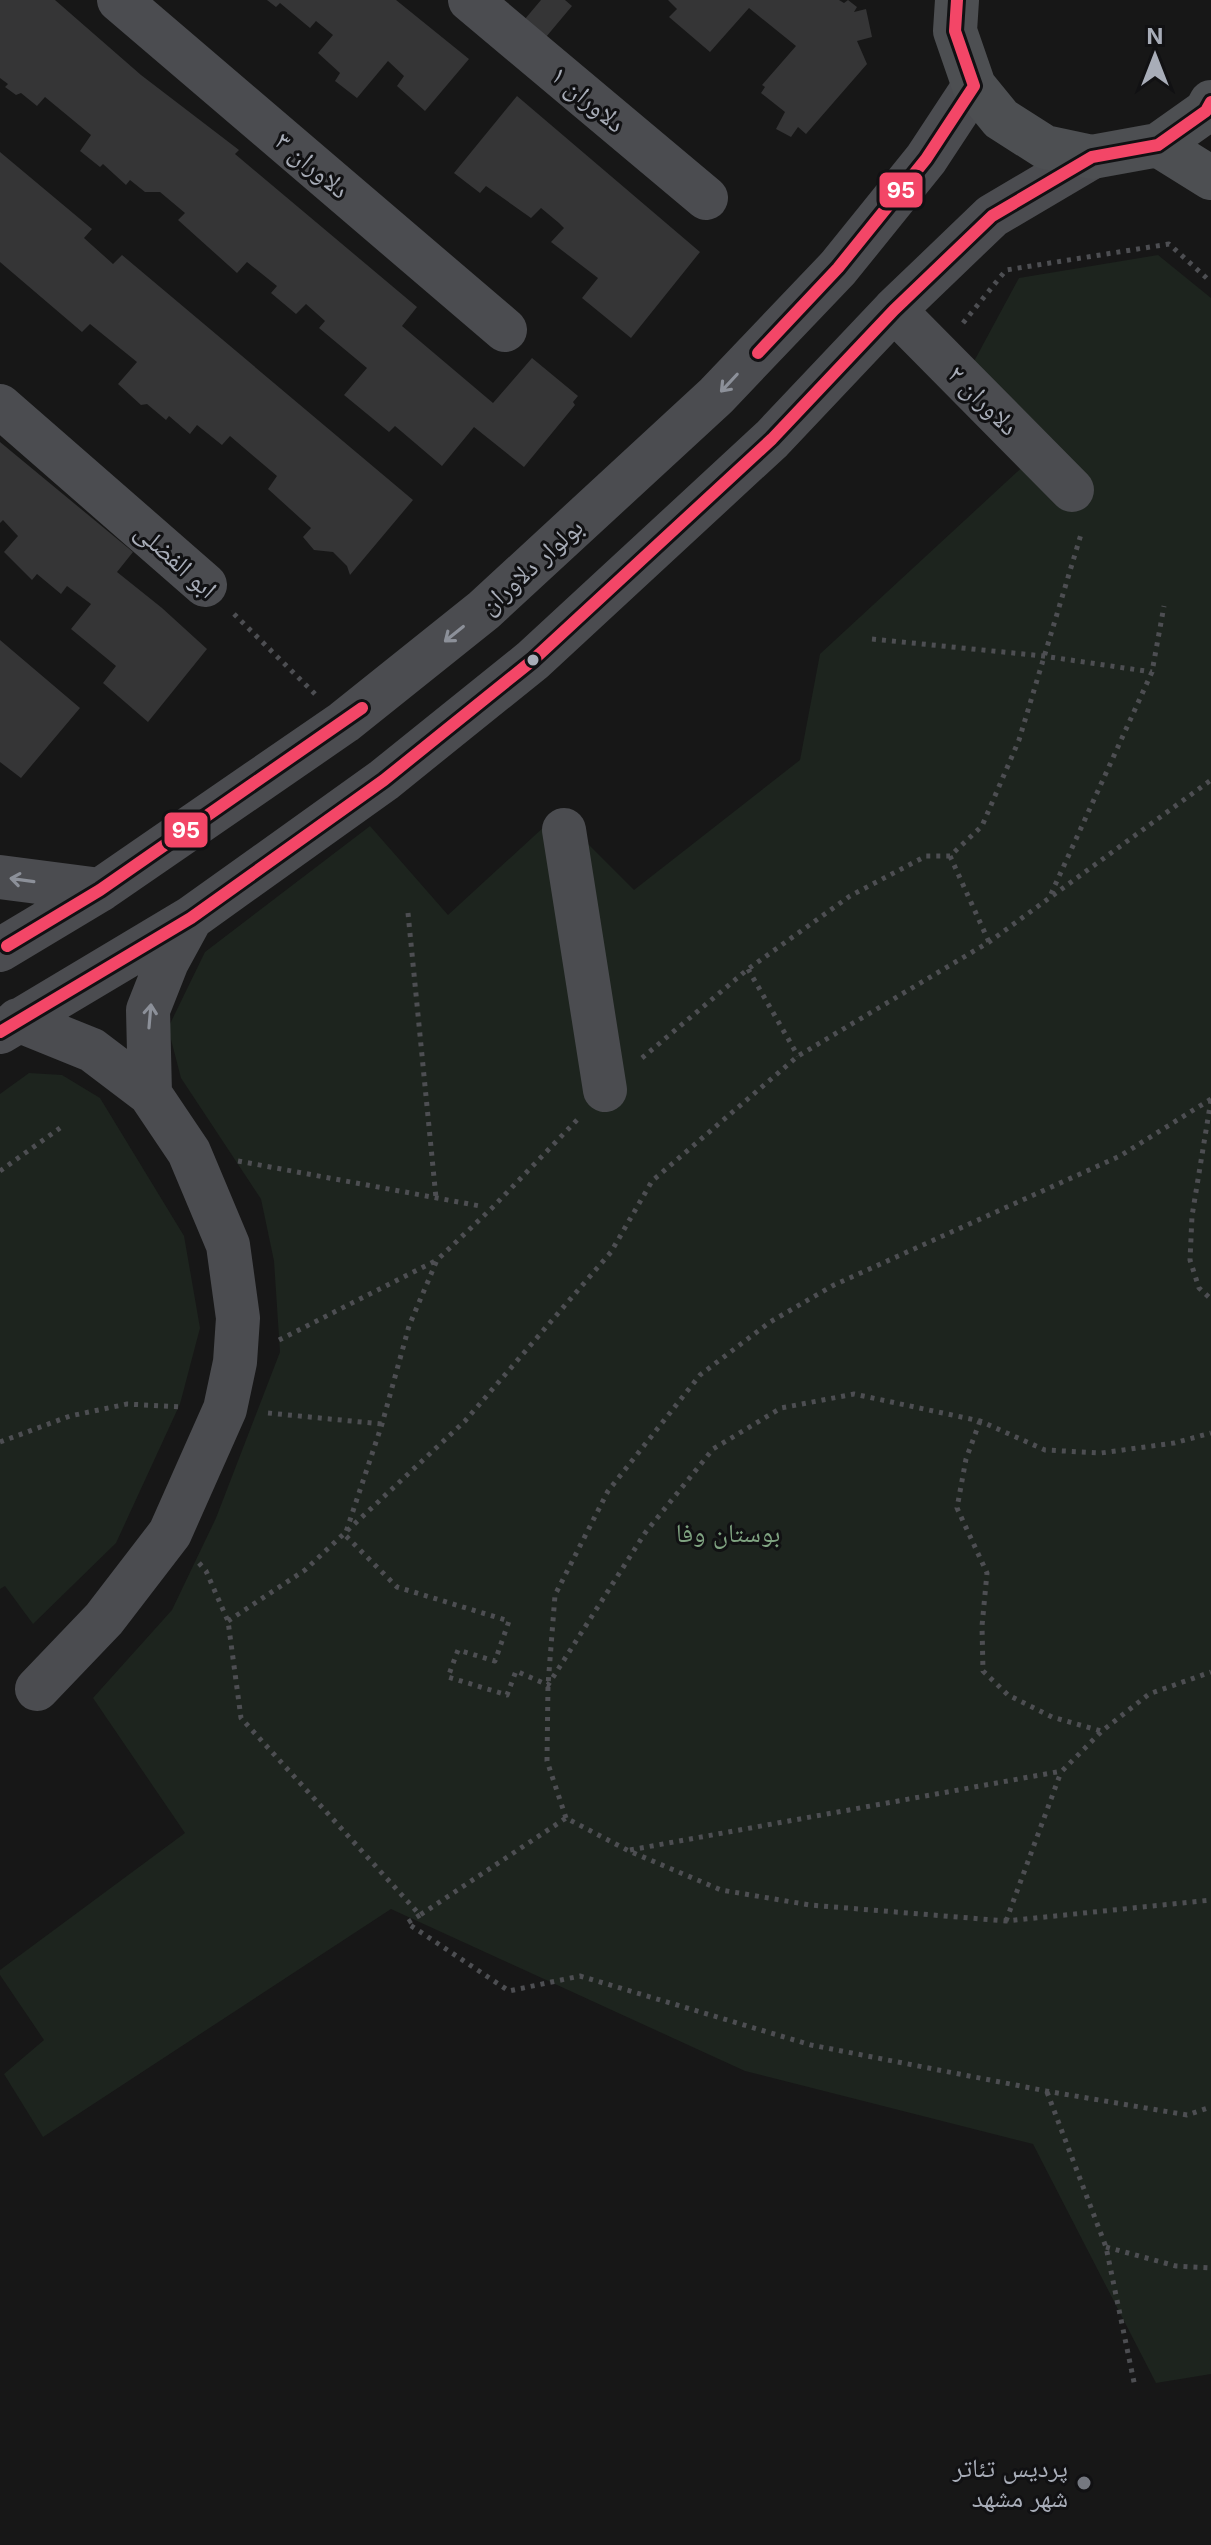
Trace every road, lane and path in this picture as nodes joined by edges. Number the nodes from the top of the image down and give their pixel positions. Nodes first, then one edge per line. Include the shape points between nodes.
1 (119, 0) edge
2 (470, 0) edge
3 (957, 0) edge
4 (974, 86) junction
5 (1211, 102) edge
6 (1158, 145) junction
7 (1092, 157) junction
8 (1211, 178) edge
9 (706, 198) dead end
10 (1211, 282) edge
11 (894, 310) junction
12 (505, 330) dead end
13 (938, 354) junction
14 (0, 406) edge
15 (1077, 509) joint
16 (205, 585) joint
17 (1164, 606) dead end
18 (872, 639) dead end
19 (1043, 656) junction
20 (1152, 672) junction
21 (344, 722) junction
22 (1211, 780) edge
23 (564, 830) dead end
24 (0, 877) edge
25 (100, 890) junction
26 (1050, 895) junction
27 (408, 913) dead end
28 (191, 918) junction
29 (989, 942) junction
30 (0, 950) edge
31 (748, 969) dead end
32 (9, 1026) edge
33 (798, 1056) junction
34 (605, 1090) dead end
35 (150, 1094) junction
36 (1211, 1099) edge
37 (60, 1128) dead end
38 (189, 1152) junction
39 (0, 1171) edge
40 (436, 1198) junction
41 (480, 1206) dead end
42 (437, 1260) dead end
43 (1211, 1299) edge
44 (235, 1362) junction
45 (225, 1409) junction
46 (980, 1421) junction
47 (1211, 1433) edge
48 (0, 1442) edge
49 (170, 1533) junction
50 (345, 1535) junction
51 (228, 1621) junction
52 (1211, 1672) edge
53 (548, 1685) junction
54 (37, 1689) dead end
55 (1102, 1731) junction
56 (1062, 1771) junction
57 (566, 1818) junction
58 (629, 1851) junction
59 (1211, 1900) edge
60 (420, 1915) junction
61 (1006, 1921) junction
62 (1046, 2091) junction
63 (1211, 2107) edge
64 (1106, 2247) junction
65 (1211, 2268) edge
66 (1135, 2387) dead end

1 - 12 street, دلاوران ۳
2 - 9 street, دلاوران ۱
3 - 4 main road via 955,31
4 - 7 main road via 1001,119 1045,147
4 -> 21 street, بولوار دلاوران via 926,159 838,268 716,396 484,610
5 - 6 main road
6 - 7 main road
6 - 8 main road
7 - 11 street via 992,216
10 - 13 path via 1169,244 1006,270
11 - 13 street, دلاوران ۲
11 - 28 street via 772,439 533,660 384,780
13 - 15 street, دلاوران ۲
14 - 16 street, ابو الفضلی
15 - 19 path
16 - 21 path, ابو الفضلی
17 - 20 path
18 - 19 path
19 - 20 path
19 - 29 path via 1019,740 982,826 950,856
20 - 26 path
21 - 25 street, بولوار دلاوران
22 - 26 path
23 - 34 street
25 -> 24 street
25 - 30 street, بولوار دلاوران
26 - 29 path
27 - 40 path
28 - 32 street
35 -> 28 street via 148,1010
29 - 33 path
31 - 33 path
32 - 35 street via 92,1050
33 - 50 path via 652,1181 611,1252 465,1421
35 - 38 street
36 - 43 path via 1190,1260 1199,1288
36 - 53 path via 1120,1156 834,1285 770,1322 700,1375 608,1491 555,1595
37 - 39 path
38 - 40 path
38 - 44 street via 228,1245 238,1318
40 - 41 path
42 - 44 path
44 - 45 street
45 - 48 path via 127,1404 70,1416
45 - 49 street
45 - 50 path via 382,1424
46 - 47 path via 1045,1450 1101,1453
46 - 53 path via 854,1394 781,1408 713,1449 645,1533
46 - 55 path via 957,1508 987,1573 983,1671 1008,1695 1052,1717
49 - 51 path via 206,1571
49 - 54 street via 104,1619
50 - 51 path via 305,1570
50 - 53 path via 397,1587 509,1621 495,1661 458,1650 448,1677 507,1695 516,1671
51 - 60 path via 241,1718
52 - 55 path via 1149,1694
53 - 57 path via 547,1761
55 - 56 path
56 - 58 path
56 - 61 path
57 - 58 path
57 - 60 path
58 - 61 path via 721,1890 810,1905
59 - 61 path
60 - 62 path via 407,1923 509,1991 580,1976 811,2045
62 - 63 path via 1187,2115
62 - 64 path
64 - 65 path via 1176,2266
64 - 66 path

